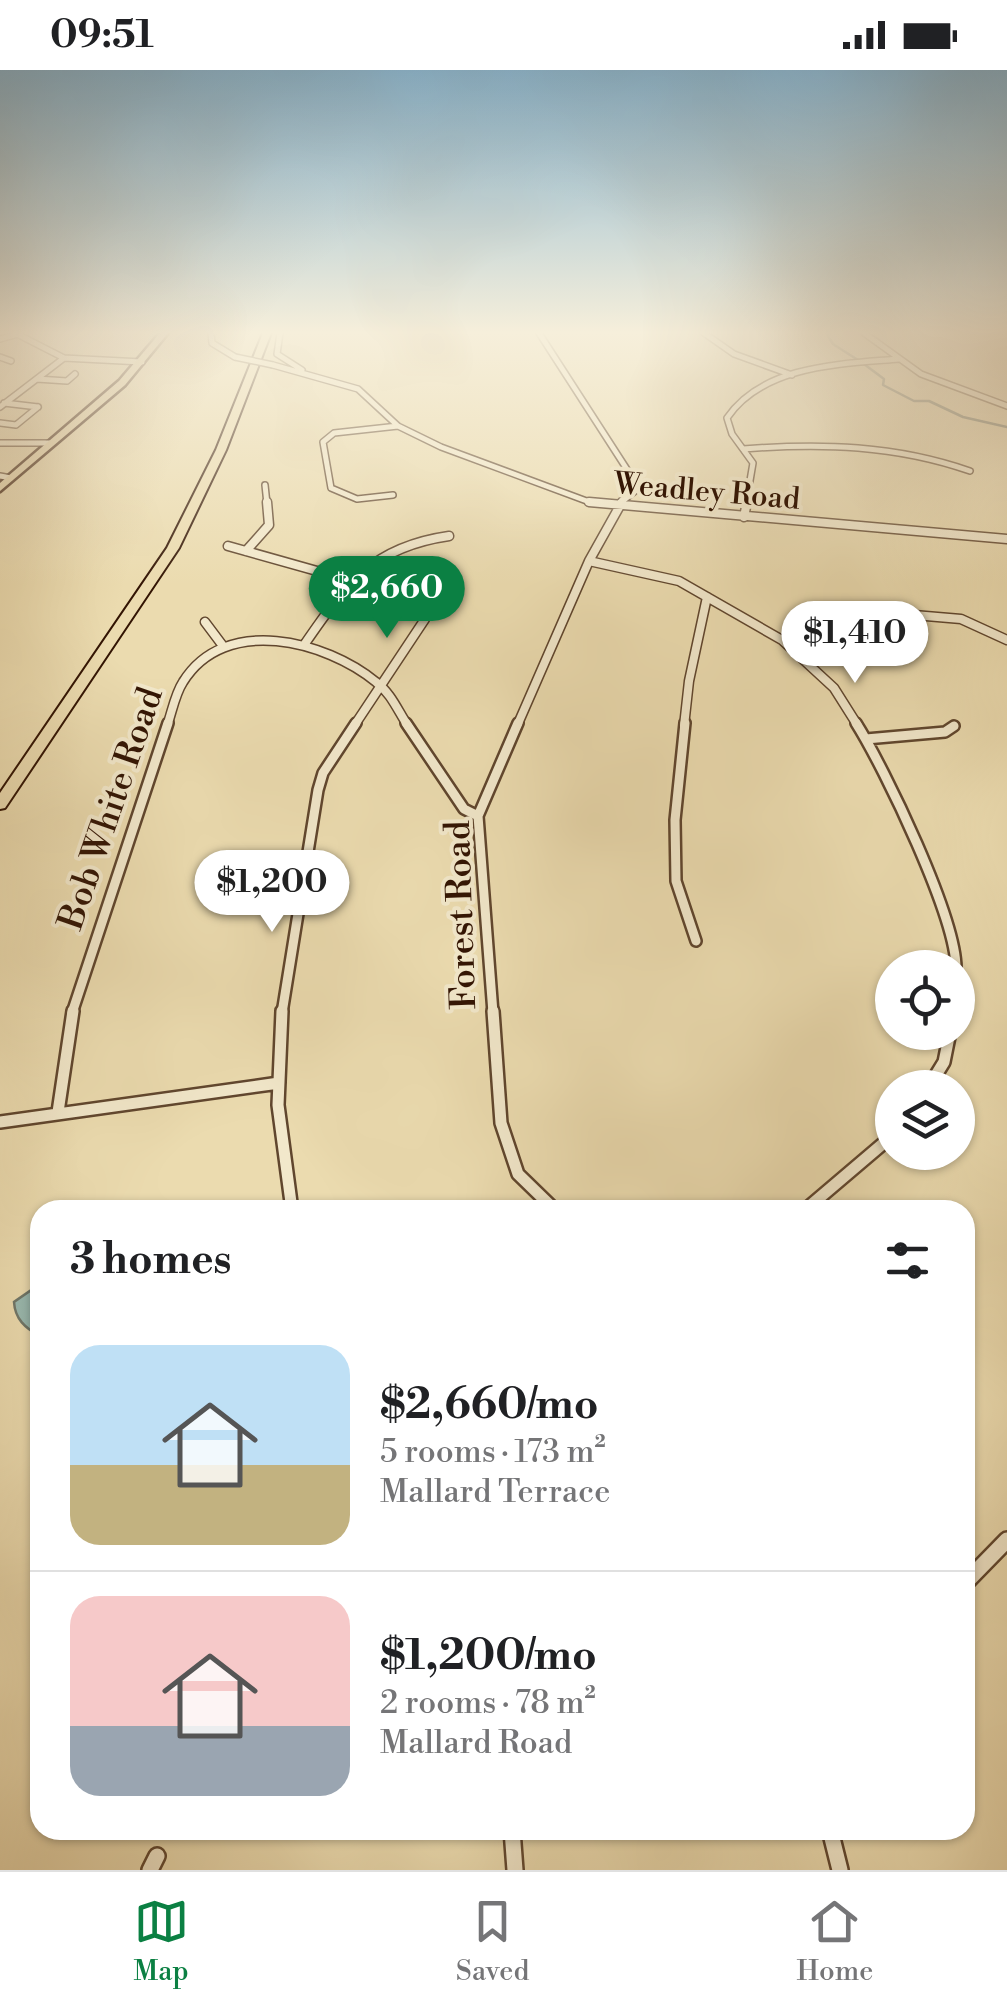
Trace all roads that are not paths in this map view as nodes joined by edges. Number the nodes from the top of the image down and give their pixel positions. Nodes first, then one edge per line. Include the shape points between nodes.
1 (25, 417) edge
2 (82, 417) edge
3 (226, 417) edge
4 (235, 417) edge
5 (388, 417) edge
6 (594, 417) edge
7 (729, 417) edge
8 (0, 423) edge
9 (398, 426) junction
10 (0, 443) edge
11 (50, 443) junction
12 (743, 449) junction
13 (970, 471) dead end
14 (6, 477) edge
15 (265, 485) dead end
16 (0, 488) edge
17 (394, 495) dead end
18 (617, 506) junction
19 (744, 517) junction
20 (449, 536) dead end
21 (1007, 539) edge
22 (228, 546) dead end
23 (246, 552) junction
24 (588, 561) junction
25 (349, 580) junction
26 (707, 597) junction
27 (914, 615) dead end
28 (425, 619) dead end
29 (205, 622) dead end
30 (1007, 640) edge
31 (304, 644) junction
32 (223, 646) junction
33 (380, 684) junction
34 (954, 726) dead end
35 (866, 739) junction
36 (0, 791) edge
37 (0, 804) edge
38 (478, 816) junction
39 (696, 941) dead end
40 (955, 950) edge
41 (279, 1083) junction
42 (58, 1112) junction
43 (0, 1122) edge
44 (875, 1150) edge
45 (290, 1200) edge
46 (545, 1200) edge
47 (817, 1200) edge
48 (1007, 1540) edge
49 (975, 1574) edge
50 (513, 1840) edge
51 (832, 1840) edge
52 (515, 1870) edge
53 (840, 1870) edge

1 - 8 street
2 - 11 main road
3 - 36 highway via 137,592
4 - 37 highway via 173,548
5 - 9 street, Weadley Road
6 - 18 street, Forest Road via 637,484 637,492
7 - 12 street
9 - 17 street via 334,433 322,442 331,488 357,499
9 - 18 street, Weadley Road via 567,495
10 - 11 street
11 - 14 main road
12 - 13 street via 865,445
12 - 19 street via 753,469
14 - 16 main road
15 - 23 street via 269,524
18 - 19 street, Weadley Road
18 - 24 street, Forest Road
19 - 21 street, Weadley Road
20 - 25 street via 376,559
22 - 23 street
23 - 25 street
24 - 26 street via 658,574
24 - 38 street, Forest Road
25 - 31 street
26 - 35 street via 806,660 834,688
26 - 39 street via 689,681 674,820 676,881
27 - 30 street via 961,619
28 - 33 street
29 - 32 street
31 - 32 street via 262,640
31 - 33 street
32 - 42 street, Bob White Road via 191,668 182,683 79,983
33 - 38 street via 464,809
33 - 41 street via 318,790 282,994
34 - 35 street
35 - 40 street via 936,891
38 - 46 street, Forest Road via 501,1124 518,1174
41 - 42 street
41 - 45 street
42 - 43 street
44 - 47 street
48 - 49 street
50 - 52 street
51 - 53 street

